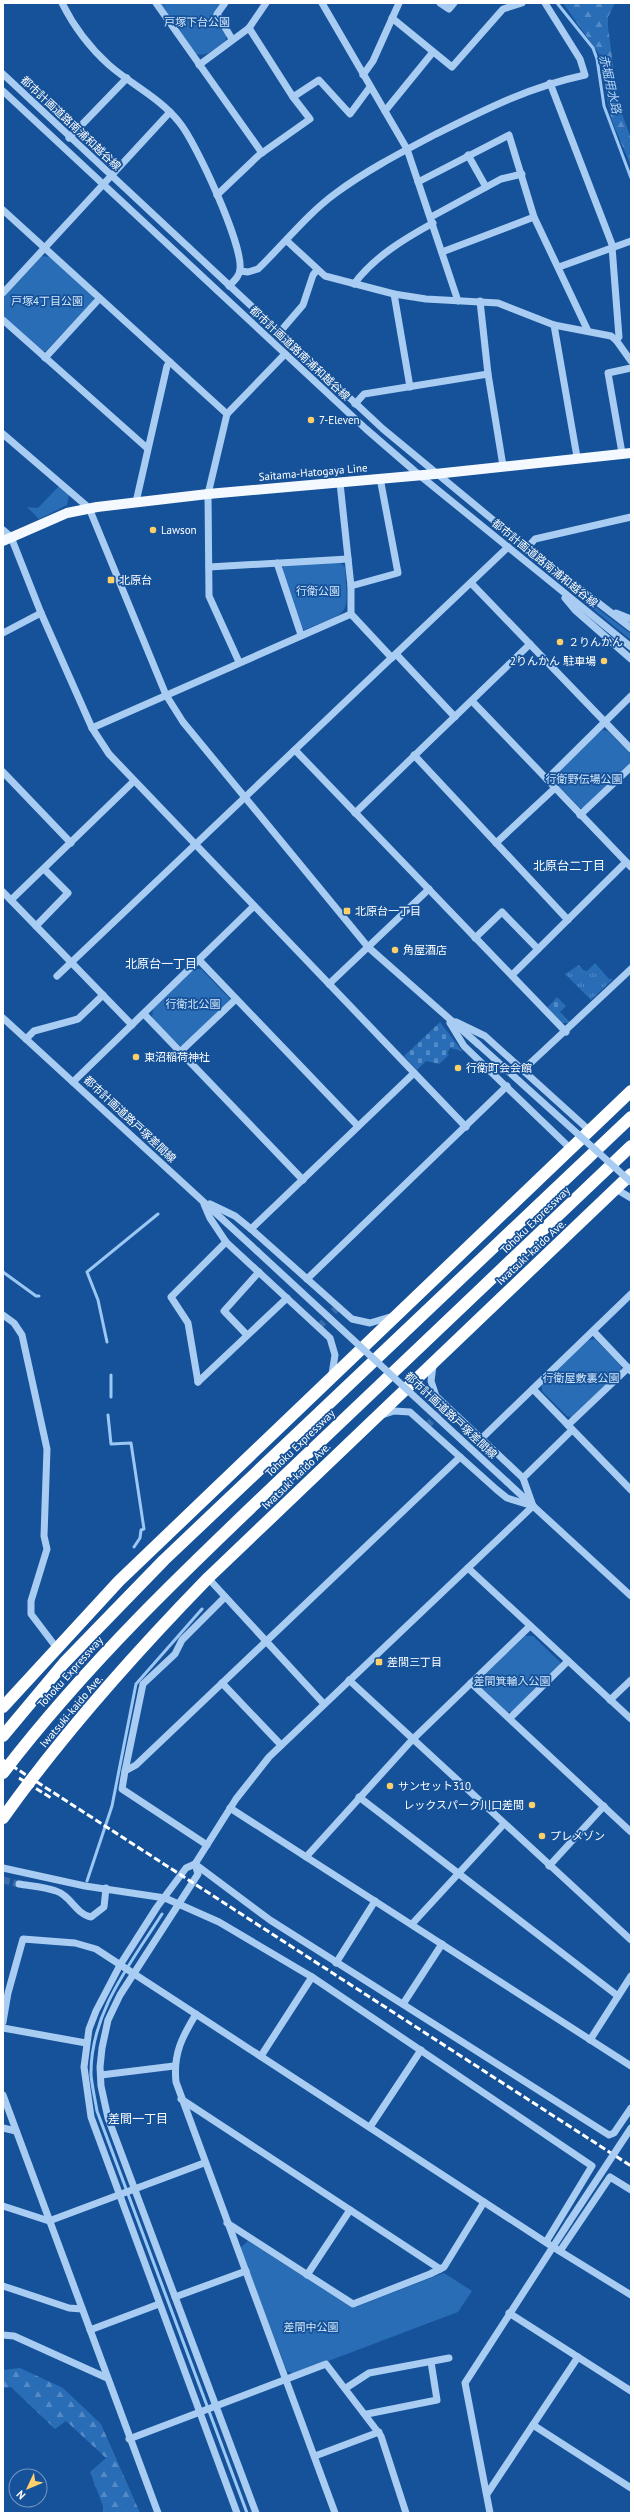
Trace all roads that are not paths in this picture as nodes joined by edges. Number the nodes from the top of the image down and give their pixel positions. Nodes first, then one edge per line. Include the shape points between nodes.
1 (62, 3) edge
2 (156, 3) edge
3 (225, 3) edge
4 (266, 3) edge
5 (322, 3) edge
6 (399, 3) edge
7 (440, 3) edge
8 (454, 3) edge
9 (522, 3) edge
10 (545, 3) edge
11 (392, 18) junction
12 (249, 28) junction
13 (232, 39) junction
14 (433, 52) junction
15 (199, 65) junction
16 (3, 74) edge
17 (363, 75) junction
18 (127, 78) junction
19 (550, 83) junction
20 (370, 87) junction
21 (3, 91) edge
22 (293, 97) junction
23 (385, 111) junction
24 (170, 112) junction
25 (69, 138) junction
26 (407, 149) junction
27 (262, 153) junction
28 (468, 155) junction
29 (522, 174) junction
30 (110, 176) junction
31 (418, 182) junction
32 (102, 184) junction
33 (486, 187) junction
34 (217, 195) junction
35 (3, 210) edge
36 (534, 217) junction
37 (432, 220) junction
38 (287, 241) junction
39 (631, 241) edge
40 (44, 247) junction
41 (613, 247) junction
42 (442, 252) junction
43 (559, 267) junction
44 (317, 270) junction
45 (240, 271) junction
46 (354, 284) junction
47 (229, 286) junction
48 (3, 293) edge
49 (394, 294) junction
50 (99, 299) junction
51 (458, 301) junction
52 (480, 302) junction
53 (3, 320) edge
54 (554, 325) junction
55 (588, 332) junction
56 (279, 333) junction
57 (616, 340) junction
58 (285, 354) junction
59 (45, 358) junction
60 (631, 361) edge
61 (170, 362) junction
62 (631, 368) edge
63 (488, 374) junction
64 (410, 387) junction
65 (355, 404) junction
66 (227, 414) junction
67 (3, 434) edge
68 (147, 448) junction
69 (627, 453) edge
70 (577, 457) junction
71 (503, 466) junction
72 (418, 474) junction
73 (435, 474) junction
74 (380, 478) junction
75 (340, 483) junction
76 (208, 494) junction
77 (136, 502) junction
78 (89, 508) junction
79 (631, 517) edge
80 (3, 530) edge
81 (7, 539) edge
82 (508, 547) junction
83 (527, 548) junction
84 (348, 559) junction
85 (276, 563) junction
86 (209, 567) junction
87 (471, 583) junction
88 (351, 586) junction
89 (558, 588) junction
90 (607, 609) junction
91 (41, 613) junction
92 (351, 614) junction
93 (631, 619) edge
94 (631, 628) edge
95 (3, 633) edge
96 (301, 635) junction
97 (530, 644) junction
98 (631, 647) edge
99 (394, 656) junction
100 (631, 659) edge
101 (239, 662) junction
102 (166, 695) junction
103 (631, 696) edge
104 (472, 701) junction
105 (455, 717) junction
106 (605, 722) junction
107 (92, 728) junction
108 (631, 749) edge
109 (295, 750) junction
110 (414, 755) junction
111 (631, 767) edge
112 (3, 772) edge
113 (547, 779) junction
114 (134, 781) junction
115 (555, 788) junction
116 (245, 798) junction
117 (355, 813) junction
118 (580, 815) junction
119 (71, 843) junction
120 (496, 843) junction
121 (195, 844) junction
122 (629, 865) edge
123 (44, 869) junction
124 (429, 889) junction
125 (3, 892) edge
126 (12, 900) junction
127 (254, 906) junction
128 (568, 920) junction
129 (36, 926) junction
130 (475, 938) junction
131 (368, 947) junction
132 (538, 949) junction
133 (199, 960) junction
134 (71, 962) junction
135 (631, 969) edge
136 (512, 975) junction
137 (57, 976) dead end
138 (329, 984) junction
139 (103, 995) junction
140 (236, 999) junction
141 (144, 1014) junction
142 (447, 1017) junction
143 (3, 1018) edge
144 (132, 1025) junction
145 (566, 1032) junction
146 (26, 1039) junction
147 (180, 1052) junction
148 (523, 1070) junction
149 (414, 1073) junction
150 (73, 1082) junction
151 (507, 1086) junction
152 (631, 1091) edge
153 (631, 1117) edge
154 (358, 1126) junction
155 (466, 1128) junction
156 (590, 1131) junction
157 (631, 1146) edge
158 (571, 1149) junction
159 (631, 1174) edge
160 (302, 1180) junction
161 (631, 1182) edge
162 (616, 1189) junction
163 (631, 1198) edge
164 (202, 1201) junction
165 (251, 1229) junction
166 (226, 1242) junction
167 (259, 1272) junction
168 (307, 1279) junction
169 (631, 1294) edge
170 (287, 1298) junction
171 (401, 1312) junction
172 (3, 1315) edge
173 (594, 1332) junction
174 (247, 1335) junction
175 (435, 1360) junction
176 (629, 1369) edge
177 (330, 1380) junction
178 (533, 1389) junction
179 (375, 1418) junction
180 (570, 1427) junction
181 (482, 1438) junction
182 (460, 1457) junction
183 (523, 1478) junction
184 (631, 1490) edge
185 (533, 1506) junction
186 (468, 1568) junction
187 (208, 1578) junction
188 (631, 1596) edge
189 (225, 1597) junction
190 (530, 1626) junction
191 (265, 1642) junction
192 (56, 1647) junction
193 (568, 1661) junction
194 (349, 1680) junction
195 (631, 1680) edge
196 (222, 1683) junction
197 (471, 1683) junction
198 (610, 1700) junction
199 (324, 1704) junction
200 (3, 1707) edge
201 (510, 1718) junction
202 (631, 1719) edge
203 (3, 1736) edge
204 (412, 1740) junction
205 (281, 1745) junction
206 (125, 1771) junction
207 (3, 1773) edge
208 (359, 1797) junction
209 (604, 1806) junction
210 (230, 1808) junction
211 (3, 1818) edge
212 (504, 1824) junction
213 (631, 1832) edge
214 (207, 1845) junction
215 (306, 1857) junction
216 (195, 1864) junction
217 (549, 1866) junction
218 (3, 1868) edge
219 (458, 1874) junction
220 (19, 1884) tunnel mouth
221 (106, 1888) junction
222 (165, 1898) junction
223 (375, 1901) junction
224 (180, 1903) junction
225 (412, 1924) junction
226 (631, 1940) edge
227 (442, 1944) junction
228 (336, 1963) junction
229 (120, 1965) junction
230 (135, 1974) junction
231 (631, 1976) edge
232 (312, 1977) junction
233 (618, 1996) junction
234 (403, 2004) junction
235 (196, 2014) junction
236 (3, 2022) edge
237 (3, 2028) edge
238 (590, 2040) junction
239 (86, 2043) junction
240 (421, 2050) junction
241 (261, 2056) junction
242 (174, 2066) junction
243 (631, 2066) edge
244 (100, 2075) junction
245 (3, 2095) edge
246 (181, 2099) junction
247 (631, 2108) edge
248 (370, 2127) junction
249 (3, 2128) edge
250 (631, 2128) edge
251 (16, 2131) junction
252 (204, 2163) junction
253 (135, 2190) junction
254 (631, 2190) edge
255 (118, 2197) junction
256 (484, 2202) junction
257 (3, 2206) edge
258 (350, 2210) junction
259 (49, 2221) junction
260 (227, 2223) junction
261 (546, 2242) junction
262 (553, 2247) junction
263 (560, 2251) junction
264 (440, 2269) junction
265 (246, 2271) junction
266 (307, 2275) junction
267 (3, 2286) edge
268 (631, 2295) edge
269 (175, 2297) junction
270 (159, 2304) junction
271 (82, 2309) junction
272 (510, 2313) junction
273 (90, 2330) junction
274 (3, 2335) edge
275 (578, 2357) junction
276 (449, 2358) dead end
277 (431, 2362) junction
278 (107, 2378) junction
279 (287, 2379) junction
280 (346, 2388) junction
281 (631, 2391) edge
282 (216, 2408) junction
283 (199, 2413) junction
284 (367, 2414) junction
285 (532, 2425) junction
286 (379, 2432) junction
287 (129, 2439) junction
288 (315, 2456) junction
289 (631, 2488) edge
290 (487, 2494) junction
291 (158, 2513) edge
292 (237, 2513) edge
293 (256, 2513) edge
294 (335, 2513) edge
295 (406, 2513) edge
296 (490, 2513) edge

1 - 18 street via 78,33
2 - 15 street
3 - 13 street via 217,14
4 - 12 street
5 - 17 street
6 - 11 street
7 - 8 street via 449,9
9 - 14 street via 504,9 452,67
10 - 19 street via 580,59 584,75
11 - 14 street
11 - 17 street
12 - 13 street
12 - 22 street
13 - 15 street
14 - 23 street
15 - 27 street
16 - 25 street, 都市計画道路南浦和越谷線
17 - 20 street
18 - 24 street
18 - 25 street
19 - 26 street via 502,100
19 - 41 street
20 - 22 street via 350,114 318,80
20 - 23 street
21 - 32 street, 都市計画道路南浦和越谷線
22 - 27 street via 310,119
23 - 26 street
24 - 30 street
24 - 34 street via 180,123 202,159
25 - 30 street, 都市計画道路南浦和越谷線
26 - 31 street
26 - 38 street via 336,193 313,212
27 - 34 street
28 - 29 street via 509,135
28 - 31 street
28 - 33 street
29 - 33 street via 501,179
29 - 36 street
30 - 32 street
30 - 47 street, 都市計画道路南浦和越谷線
31 - 37 street
32 - 40 street
32 - 58 street, 都市計画道路南浦和越谷線
33 - 37 street
34 - 45 street via 241,264
35 - 40 street
36 - 42 street
36 - 43 street
37 - 42 street
37 - 46 street via 377,261
38 - 44 street
38 - 45 street via 258,269
39 - 41 street
40 - 48 street
40 - 50 street
41 - 43 street
41 - 57 street via 619,337
42 - 51 street
43 - 55 street
44 - 46 street via 325,276
44 - 56 street via 302,305
45 - 47 street
46 - 49 street
47 - 56 street, 都市計画道路南浦和越谷線
49 - 51 street
49 - 64 street
50 - 59 street
50 - 61 street
51 - 52 street
52 - 54 street via 508,305
52 - 63 street
53 - 59 street
54 - 55 street
54 - 70 street
55 - 57 street via 611,336
56 - 65 street, 都市計画道路南浦和越谷線
57 - 60 street
58 - 66 street
58 - 72 street, 都市計画道路南浦和越谷線
59 - 68 street
61 - 66 street
61 - 68 street
62 - 69 street via 608,373
63 - 64 street
63 - 71 street
64 - 65 street via 364,394
65 - 73 street, 都市計画道路南浦和越谷線
66 - 76 street
67 - 78 street
68 - 77 street
69 - 70 main road, Saitama-Hatogaya Line
70 - 71 main road, Saitama-Hatogaya Line
71 - 73 main road, Saitama-Hatogaya Line
72 - 73 main road, Saitama-Hatogaya Line
72 - 74 main road, Saitama-Hatogaya Line
72 - 82 street, 都市計画道路南浦和越谷線
73 - 83 street, 都市計画道路南浦和越谷線
74 - 75 main road, Saitama-Hatogaya Line
74 - 88 street via 398,573
75 - 76 main road, Saitama-Hatogaya Line
75 - 84 street
76 - 77 main road, Saitama-Hatogaya Line
76 - 86 street
77 - 78 main road, Saitama-Hatogaya Line
78 - 81 main road, Saitama-Hatogaya Line via 67,513
78 - 102 street
79 - 83 street via 535,539
80 - 81 street
81 - 91 street
82 - 87 street
82 - 89 street, 都市計画道路南浦和越谷線
83 - 90 street, 都市計画道路南浦和越谷線
84 - 85 street
84 - 88 street
85 - 86 street
85 - 96 street
86 - 101 street via 209,596
87 - 97 street
87 - 99 street
88 - 92 street
89 - 98 street, 都市計画道路南浦和越谷線
89 - 100 street via 575,610
90 - 93 street
90 - 94 street, 都市計画道路南浦和越谷線
91 - 95 street
91 - 107 street
92 - 96 street
92 - 99 street
96 - 101 street
97 - 104 street
97 - 106 street
99 - 105 street
99 - 109 street
101 - 102 street
102 - 107 street
102 - 116 street via 183,722
103 - 106 street
104 - 105 street
104 - 113 street
105 - 110 street
106 - 108 street
106 - 113 street
107 - 114 street via 109,754
109 - 116 street
109 - 117 street
110 - 117 street
110 - 120 street
111 - 118 street
112 - 119 street
113 - 115 street
114 - 119 street
114 - 121 street
115 - 118 street
115 - 120 street
116 - 121 street
116 - 131 street
117 - 124 street
118 - 122 street
119 - 123 street
120 - 128 street
121 - 127 street
121 - 134 street
122 - 128 street
123 - 126 street
123 - 129 street via 68,893
124 - 130 street
124 - 131 street
125 - 126 street
126 - 129 street
127 - 133 street
127 - 138 street
128 - 132 street
129 - 134 street
130 - 132 street via 502,912
130 - 136 street
131 - 138 street
131 - 142 street
132 - 136 street
133 - 140 street
133 - 141 street
134 - 137 street
134 - 139 street
135 - 145 street
136 - 145 street
138 - 149 street
139 - 144 street
139 - 146 street via 78,1019 34,1031
140 - 147 street
140 - 154 street
141 - 144 street
141 - 147 street
142 - 148 street via 485,1036
142 - 151 street via 464,1046
142 - 161 street, bridge
143 - 146 street, 都市計画道路戸塚差間線
144 - 150 street
145 - 148 street
146 - 150 street, 都市計画道路戸塚差間線
147 - 160 street
148 - 156 street
149 - 154 street
149 - 155 street
150 - 164 street, 都市計画道路戸塚差間線
151 - 155 street
151 - 158 street
152 - 156 highway
153 - 203 highway, Tohoku Expressway via 154,1571 64,1663
154 - 160 street
155 - 168 street
156 - 158 highway
157 - 207 highway, Tohoku Expressway via 179,1576 45,1719
158 - 171 highway
159 - 162 highway, Iwatsuki-kaido Ave.
160 - 165 street
162 - 163 street
162 - 175 highway, Iwatsuki-kaido Ave.
164 - 165 street via 235,1216
164 - 166 street
164 - 185 street, 都市計画道路戸塚差間線, bridge
165 - 168 street
166 - 167 street
166 - 174 street via 171,1297 188,1323 198,1382
167 - 170 street
167 - 174 street via 224,1311
168 - 171 street via 352,1319 370,1323
169 - 173 street
170 - 174 street
170 - 177 street via 330,1338 335,1354
171 - 177 highway
172 - 192 street via 14,1323 22,1336 47,1449 44,1536 47,1549 31,1601 32,1614
173 - 176 street
173 - 178 street
175 - 179 highway, Iwatsuki-kaido Ave.
175 - 181 street via 431,1381 436,1396
176 - 180 street
177 - 192 highway via 119,1581
178 - 180 street
178 - 181 street
179 - 182 street via 394,1411 410,1412
179 - 187 highway, Iwatsuki-kaido Ave.
180 - 183 street
180 - 184 street
181 - 183 street
182 - 185 street via 507,1498
182 - 191 street
183 - 185 street
185 - 186 street
185 - 188 street, 都市計画道路戸塚差間線
186 - 190 street
186 - 194 street
187 - 189 street
187 - 211 highway, Iwatsuki-kaido Ave. via 149,1639 84,1713
189 - 191 street
189 - 206 street via 182,1640 175,1654 143,1684
190 - 193 street
190 - 197 street
191 - 196 street
191 - 199 street
192 - 200 highway
193 - 198 street
193 - 201 street
194 - 199 street
194 - 204 street
195 - 198 street
196 - 205 street
196 - 206 street via 136,1765
197 - 201 street
197 - 204 street
198 - 202 street
199 - 205 street
201 - 209 street
204 - 208 street
204 - 212 street
205 - 210 street via 252,1777
206 - 214 street via 122,1789
208 - 215 street
208 - 219 street
209 - 213 street
209 - 217 street
210 - 214 street
210 - 215 street
212 - 217 street
212 - 219 street
214 - 216 street
215 - 223 street
216 - 222 street via 186,1868
216 - 224 street via 198,1874
216 - 228 street via 270,1920
217 - 226 street
218 - 221 street
219 - 225 street
219 - 233 street
220 - 221 street via 65,1895 82,1913 91,1917 104,1907
221 - 222 street
222 - 224 street
222 - 229 street
223 - 225 street
223 - 228 street
224 - 230 street
224 - 232 street via 218,1922
225 - 227 street
227 - 234 street
227 - 238 street
228 - 234 street
229 - 230 street
229 - 236 street via 96,1949 75,1943 23,1939
229 - 239 street via 96,2011
230 - 235 street
230 - 244 street via 120,1995 108,2020
231 - 233 street
232 - 240 street
232 - 241 street
233 - 238 street
234 - 247 street via 610,2135
235 - 241 street
235 - 242 street via 180,2039
237 - 239 street
238 - 243 street
239 - 255 street via 84,2067 91,2117
240 - 248 street
240 - 261 street via 592,2166
241 - 248 street
242 - 244 street
242 - 246 street
244 - 253 street via 108,2118
245 - 251 street
246 - 252 street
246 - 258 street
248 - 256 street
249 - 251 street
250 - 262 street, bridge
251 - 259 street
252 - 253 street
252 - 260 street
253 - 255 street
253 - 269 street
254 - 263 street via 610,2177
255 - 259 street
255 - 270 street
256 - 261 street
256 - 264 street via 444,2267
257 - 259 street
258 - 264 street
258 - 266 street
259 - 271 street
260 - 265 street
260 - 266 street
261 - 262 street
262 - 263 street
262 - 272 street
263 - 268 street
264 - 266 street via 353,2304
265 - 269 street
265 - 279 street
267 - 271 street via 69,2308
269 - 282 street
270 - 273 street
270 - 283 street
271 - 273 street
272 - 275 street
272 - 290 street via 465,2383
273 - 278 street
274 - 278 street via 14,2336
275 - 281 street
275 - 285 street
276 - 277 street
277 - 280 street via 368,2372
277 - 284 street via 437,2400
278 - 287 street
279 - 280 street via 326,2364
279 - 282 street
279 - 288 street
280 - 284 street
282 - 283 street
282 - 293 street
283 - 287 street
283 - 292 street
284 - 286 street
285 - 289 street
285 - 290 street
286 - 288 street
286 - 295 street
287 - 291 street
288 - 294 street
290 - 296 street

